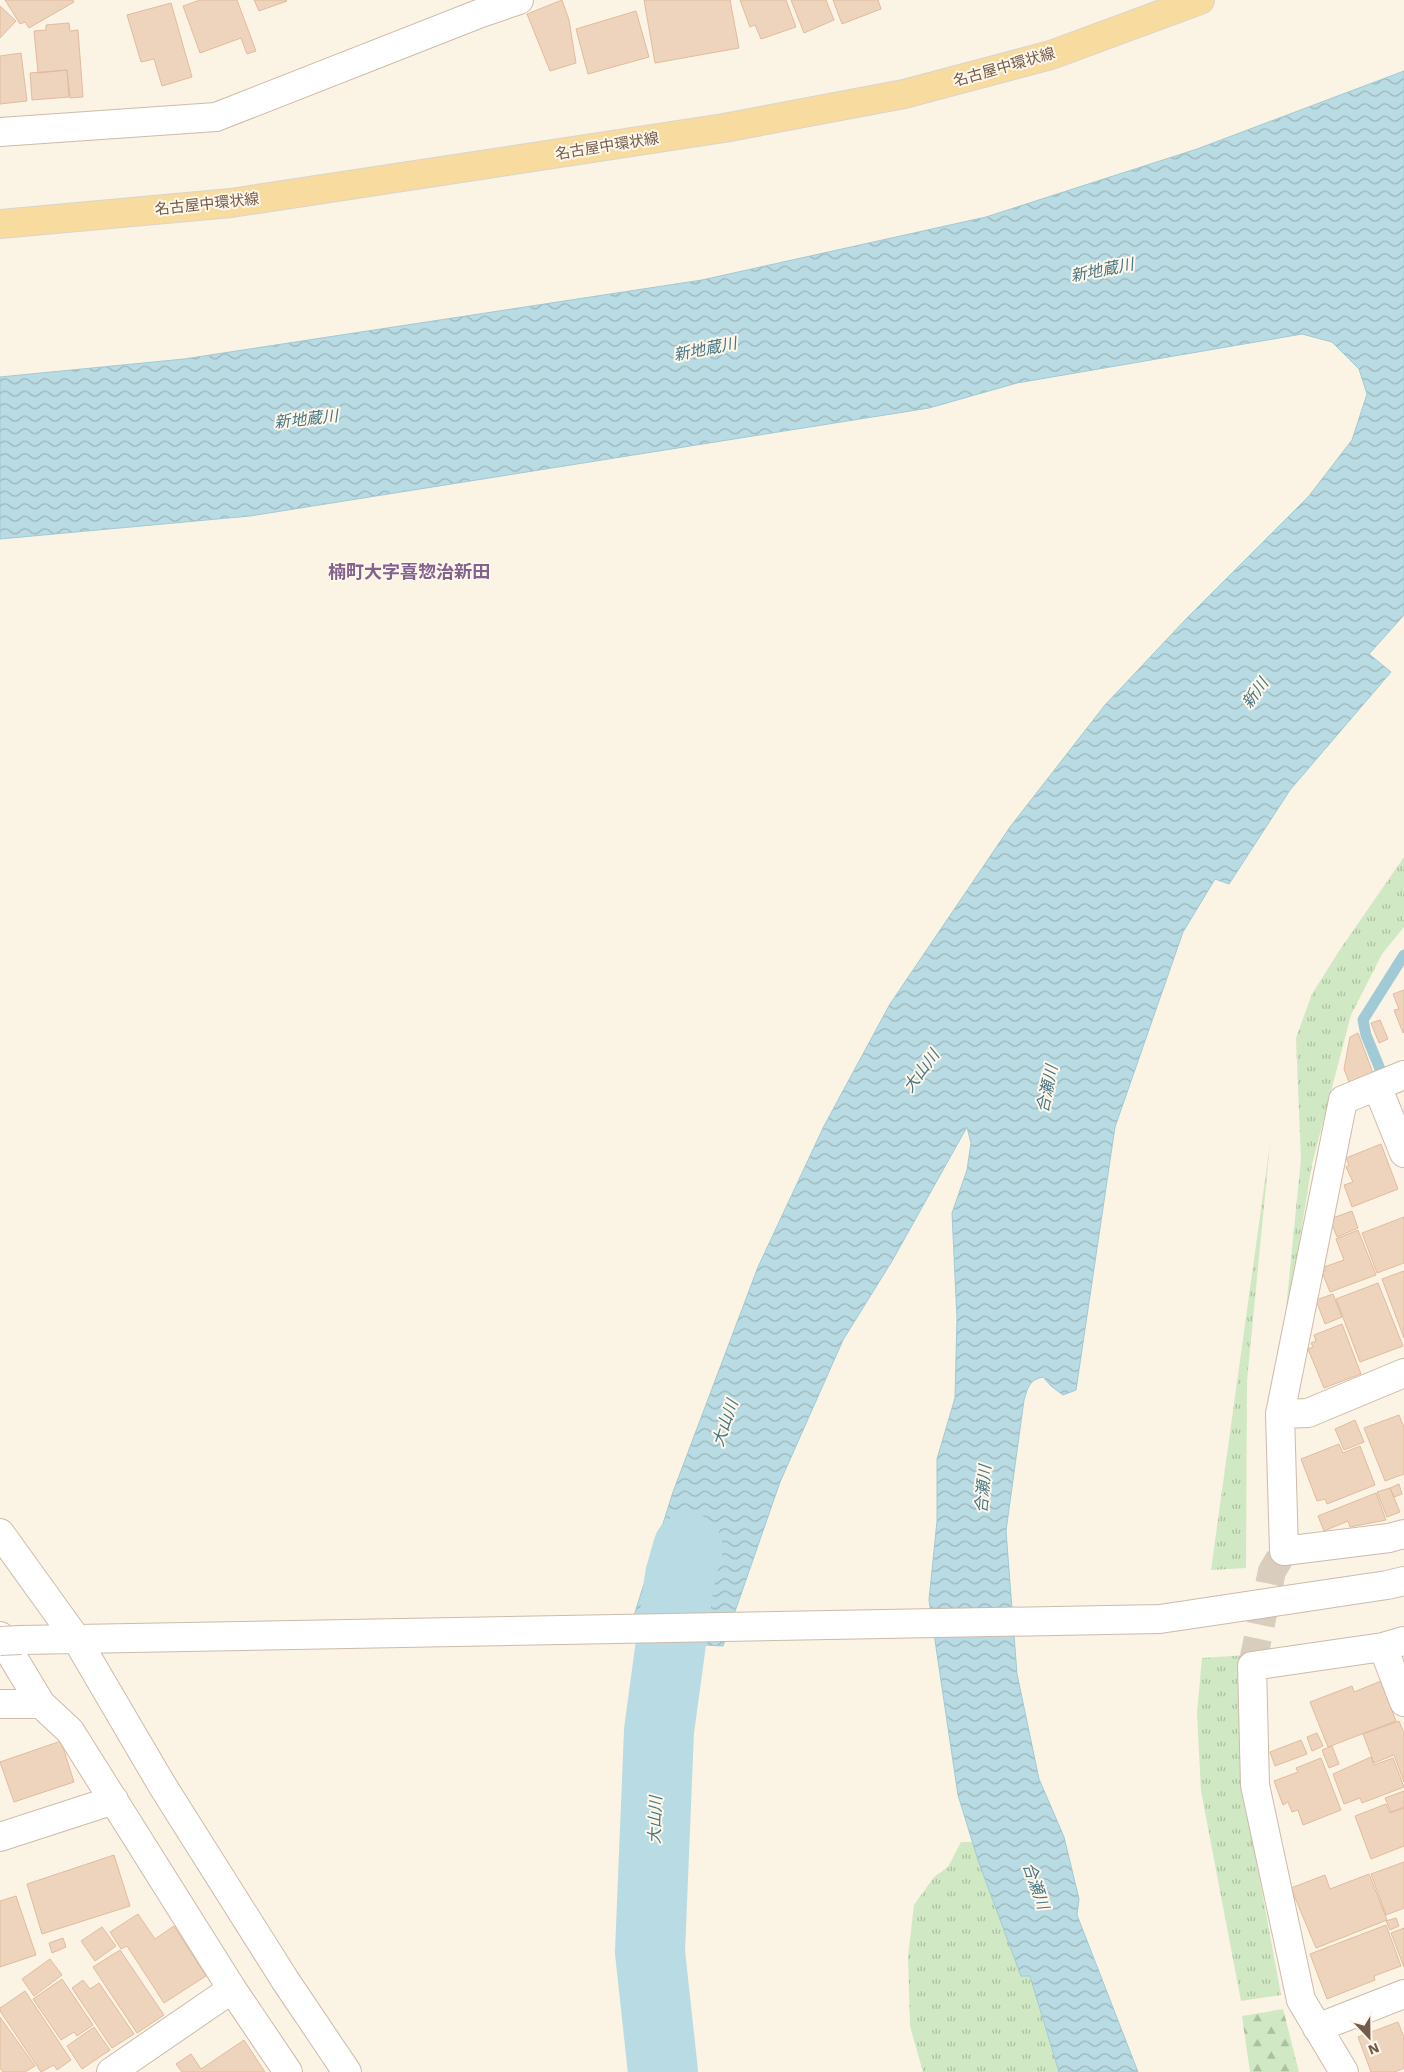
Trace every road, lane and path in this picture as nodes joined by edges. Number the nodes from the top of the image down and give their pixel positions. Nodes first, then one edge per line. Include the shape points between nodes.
1 (519, 0) edge
2 (1200, 0) edge
3 (479, 6) edge
4 (0, 132) edge
5 (0, 224) edge
6 (1404, 1075) edge
7 (1377, 1086) junction
8 (1404, 1153) edge
9 (1404, 1372) edge
10 (1280, 1414) junction
11 (0, 1533) edge
12 (1404, 1534) edge
13 (1404, 1581) edge
14 (7, 1639) edge
15 (81, 1640) junction
16 (1393, 1644) edge
17 (1404, 1702) edge
18 (0, 1704) edge
19 (42, 1704) junction
20 (114, 1800) junction
21 (0, 1837) edge
22 (232, 1989) junction
23 (1404, 1994) edge
24 (1317, 2028) junction
25 (110, 2072) edge
26 (288, 2072) edge
27 (347, 2072) edge
28 (1344, 2072) edge

1 - 3 street
2 - 5 main road, 名古屋中環状線 via 1051,55 904,94 724,128 231,203
3 - 4 street via 216,117
6 - 7 street
7 - 8 street
7 - 10 street via 1342,1100
9 - 10 street via 1308,1413
10 - 12 street via 1284,1551
11 - 15 street
13 - 15 street via 1160,1619
14 - 15 street
14 - 19 street
15 - 27 street via 162,1785
16 - 17 street
16 - 24 street via 1252,1666 1255,1785 1301,2000
18 - 19 street
19 - 20 street via 70,1731
20 - 21 street
20 - 22 street
22 - 25 street
22 - 26 street
23 - 24 street
24 - 28 street

